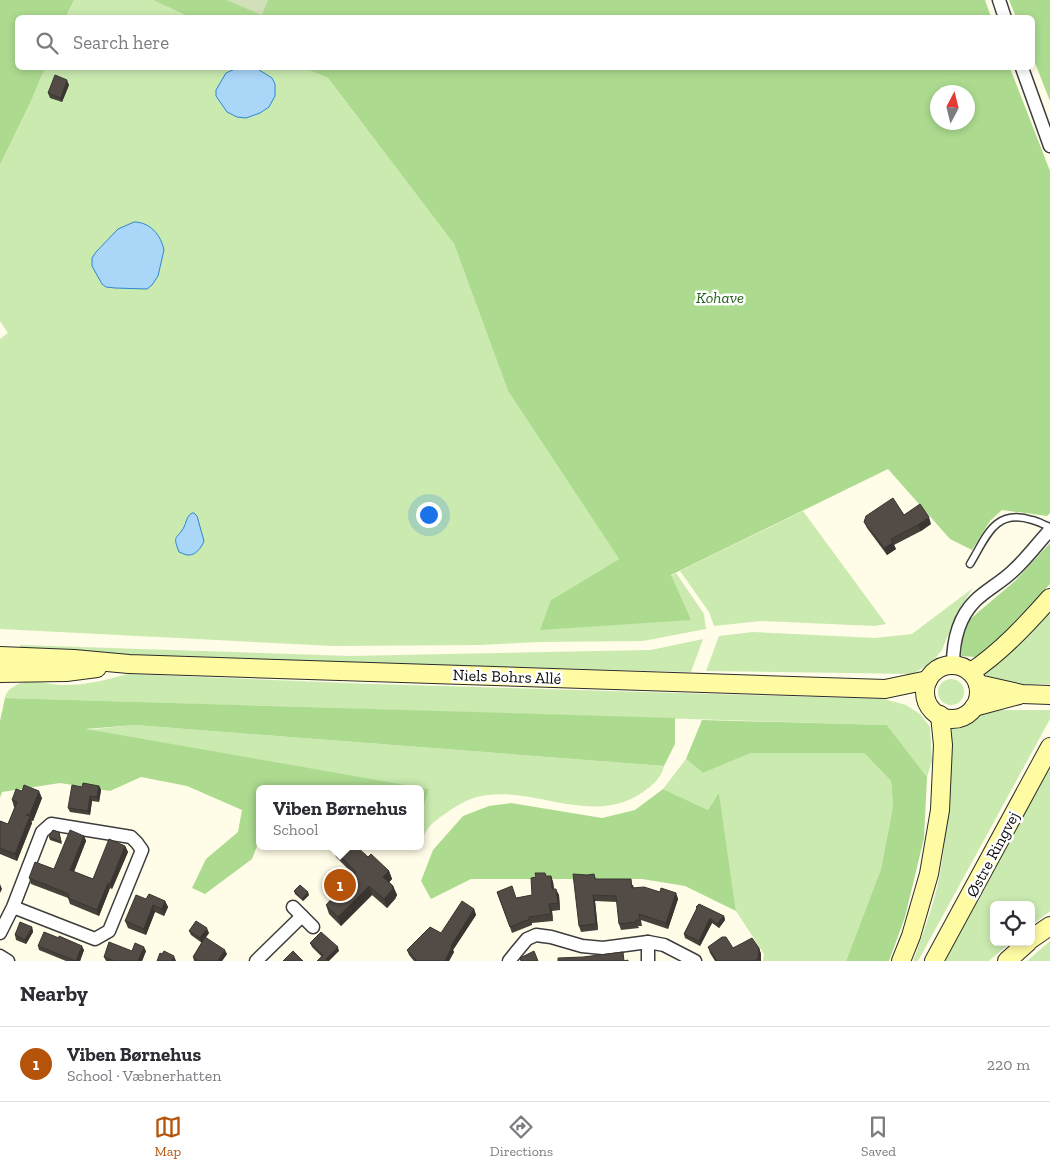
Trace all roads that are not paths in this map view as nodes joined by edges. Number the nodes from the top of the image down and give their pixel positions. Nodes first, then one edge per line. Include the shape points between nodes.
1 (999, 0) edge
2 (1004, 15) edge
3 (1023, 70) edge
4 (1050, 146) edge
5 (1050, 529) edge
6 (970, 564) dead end
7 (1050, 598) edge
8 (0, 656) edge
9 (129, 664) junction
10 (952, 665) junction
11 (0, 673) edge
12 (974, 678) junction
13 (928, 680) junction
14 (885, 689) junction
15 (1026, 694) junction
16 (1050, 695) edge
17 (974, 707) junction
18 (934, 710) junction
19 (1050, 747) edge
20 (13, 907) junction
21 (292, 907) dead end
22 (302, 916) junction
23 (1050, 926) edge
24 (313, 927) dead end
25 (0, 933) edge
26 (1035, 936) edge
27 (648, 942) junction
28 (1024, 946) edge
29 (0, 956) edge
30 (8, 961) edge
31 (256, 961) edge
32 (509, 961) edge
33 (648, 961) edge
34 (695, 961) edge
35 (901, 961) edge
36 (934, 961) edge
37 (1007, 961) edge

1 - 2 street
3 - 4 street
5 - 6 lane via 1032,520 1006,518 994,525
5 - 10 street via 1014,570 964,615 953,648
7 - 12 street
8 - 9 street, Niels Bohrs Allé
9 - 11 street, Niels Bohrs Allé via 66,672
9 - 14 street, Niels Bohrs Allé
10 - 12 street via 962,667
10 - 13 street via 938,669
12 - 15 street
12 - 17 street via 978,698
13 - 14 street, Niels Bohrs Allé
13 - 18 street via 926,692
14 - 18 street, Niels Bohrs Allé
15 - 16 street
15 - 17 street
17 - 18 street via 959,718 949,718
18 - 35 street via 942,745 940,810 929,874
19 - 36 street, Østre Ringvej
20 - 20 street via 42,832 51,824 131,837 142,850 109,931 95,939
20 - 25 street
21 - 22 street
22 - 24 street
22 - 31 street
23 - 26 street
27 - 32 street via 603,948 536,935 528,939
27 - 33 street
27 - 34 street via 664,945
28 - 37 street
29 - 30 street

